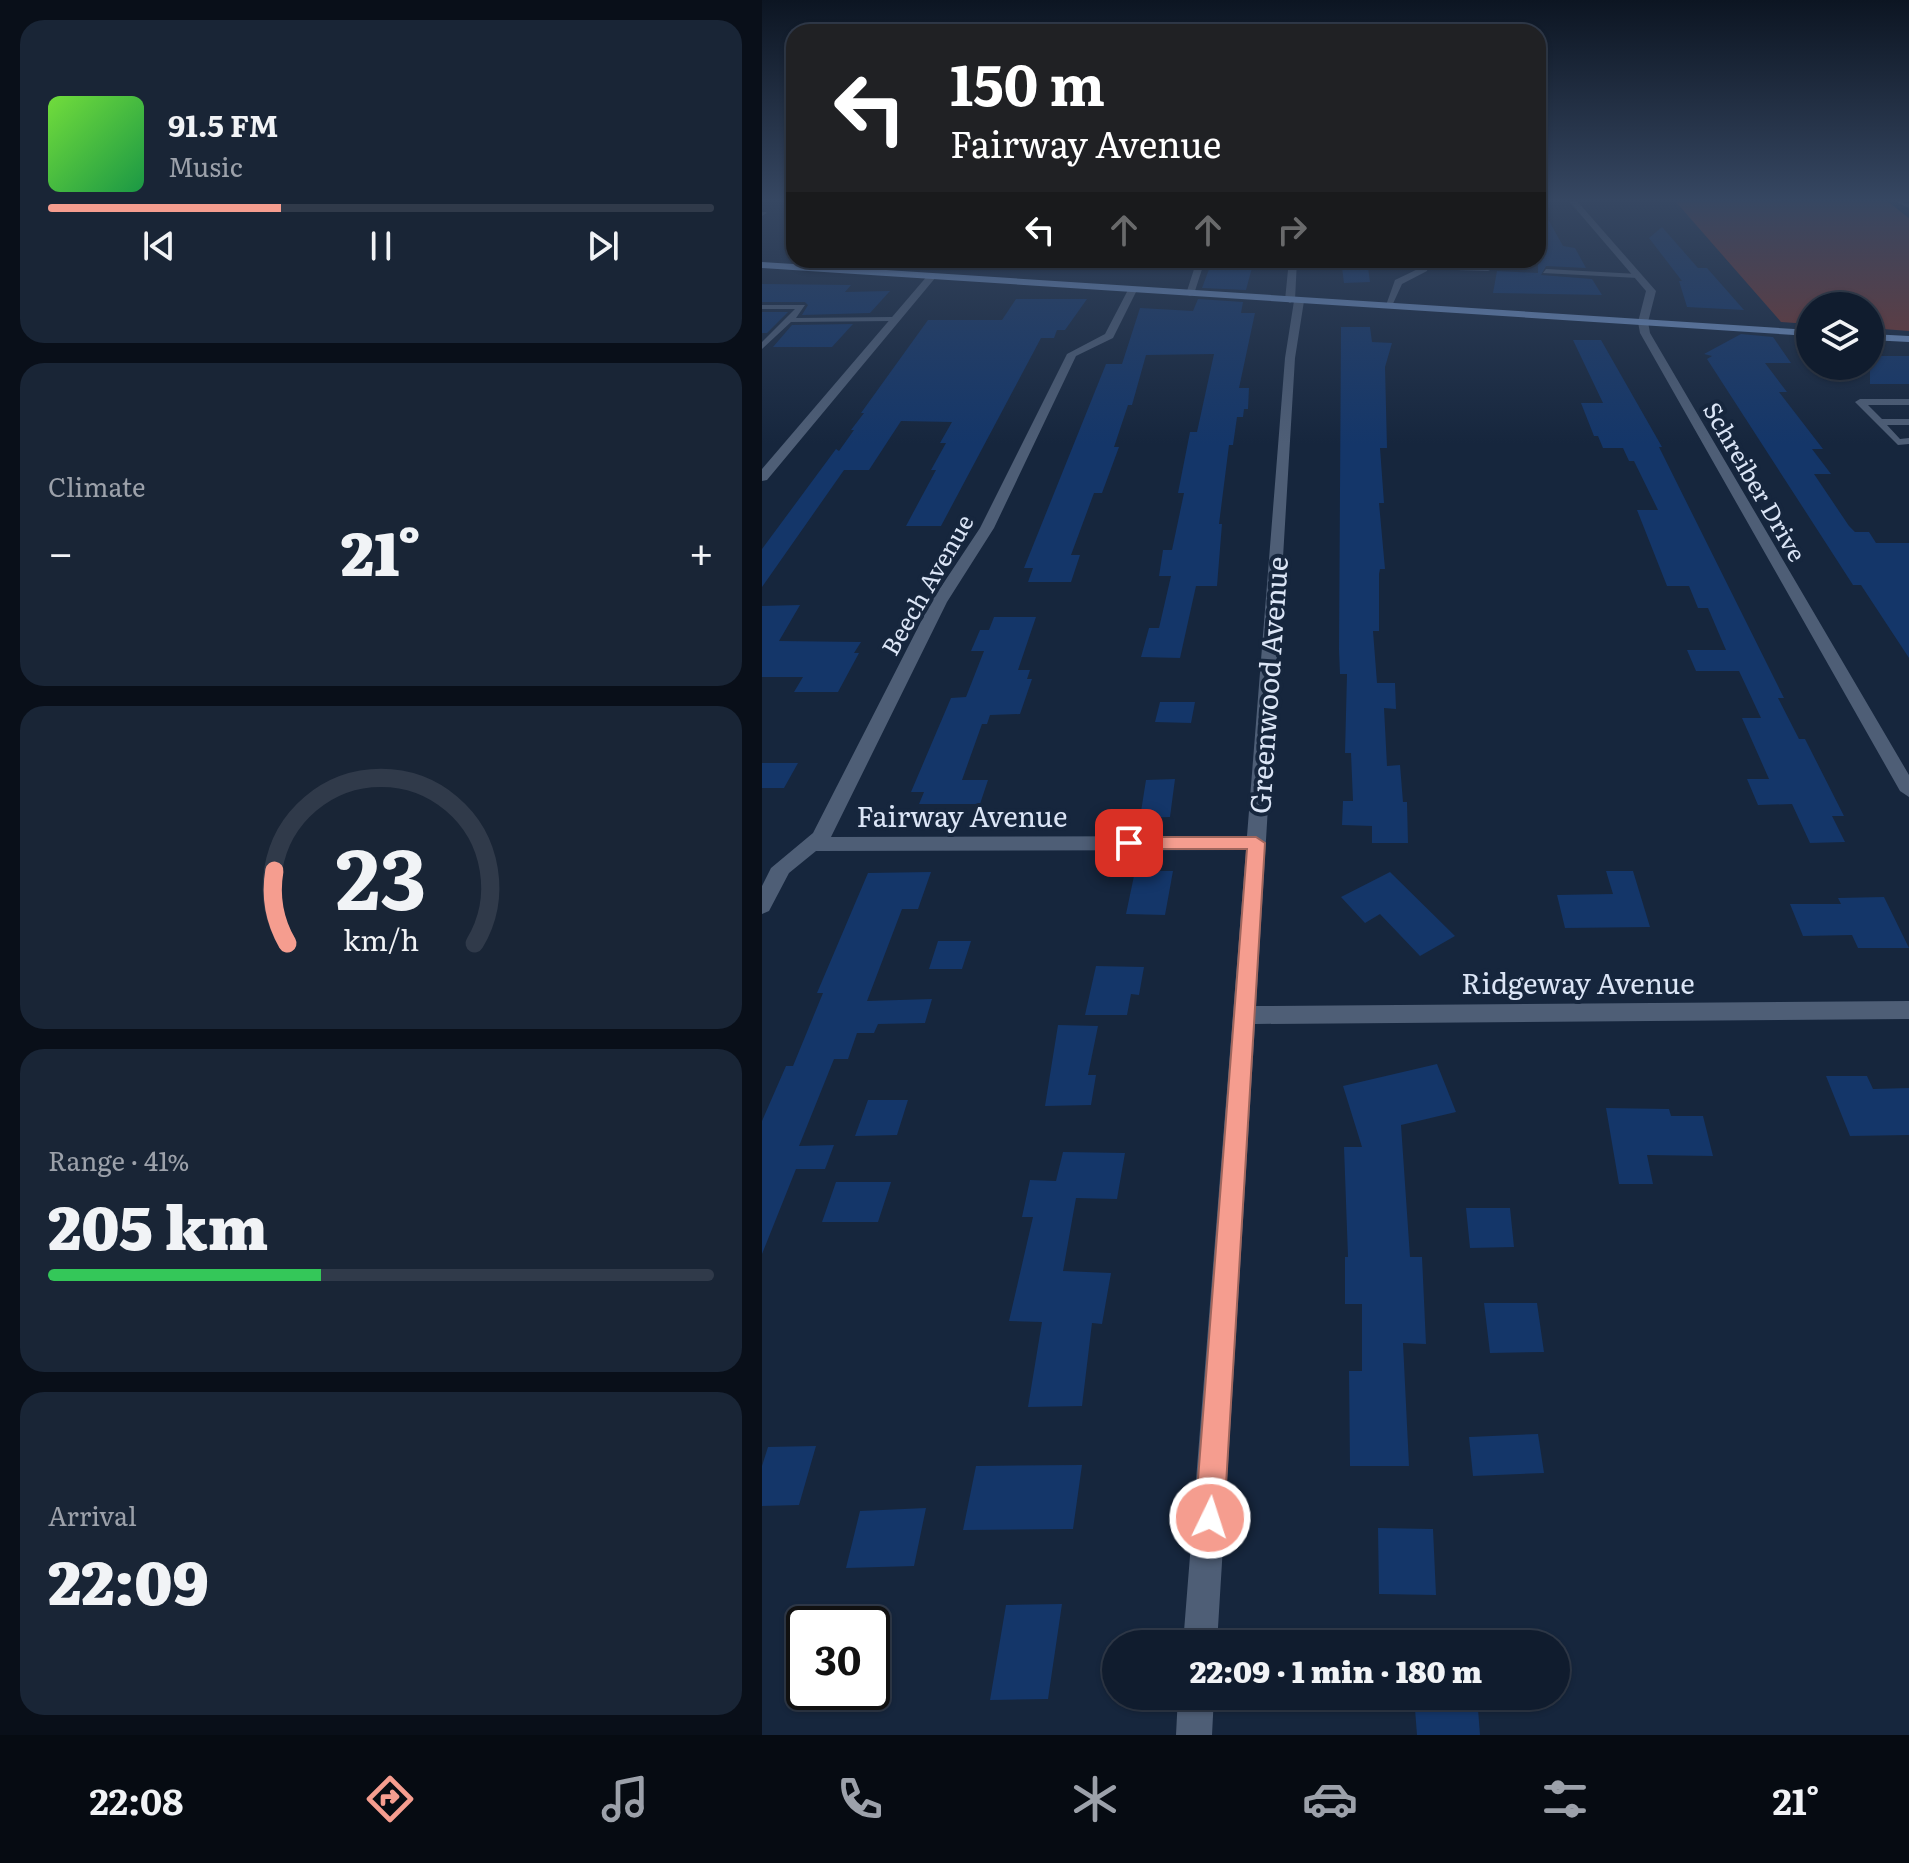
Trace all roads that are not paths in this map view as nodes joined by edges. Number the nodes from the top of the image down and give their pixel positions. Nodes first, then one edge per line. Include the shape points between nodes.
1 (920, 282) edge
2 (1029, 282) edge
3 (1194, 282) edge
4 (1294, 282) edge
5 (1398, 282) edge
6 (1643, 282) edge
7 (1132, 290) junction
8 (1190, 294) junction
9 (1294, 300) junction
10 (1388, 306) junction
11 (762, 307) edge
12 (892, 319) junction
13 (789, 320) junction
14 (1643, 322) junction
15 (1796, 332) edge
16 (1884, 338) edge
17 (1909, 339) edge
18 (762, 347) edge
19 (1909, 402) edge
20 (1879, 422) junction
21 (1909, 422) edge
22 (1909, 441) edge
23 (762, 477) edge
24 (1909, 791) edge
25 (1256, 843) junction
26 (812, 844) junction
27 (772, 868) edge
28 (762, 906) edge
29 (1909, 1010) edge
30 (1247, 1015) junction
31 (1201, 1630) edge
32 (1195, 1710) edge
33 (1194, 1735) edge

1 - 12 street
2 - 7 main road
3 - 8 lane
4 - 9 street, Greenwood Avenue
5 - 10 street
6 - 14 street, Schreiber Drive via 1651,291
7 - 8 main road
7 - 26 street, Beech Avenue via 1109,336 1072,354 987,528 939,602 821,837
8 - 9 main road
9 - 10 main road
9 - 25 street, Greenwood Avenue
10 - 14 main road
11 - 13 lane via 802,307
12 - 13 lane
12 - 23 street
13 - 18 lane
14 - 15 main road
14 - 24 street, Schreiber Drive
16 - 17 main road
19 - 20 lane via 1860,402
20 - 21 lane
20 - 22 lane via 1898,442
25 - 26 street, Fairway Avenue
25 - 30 street, Greenwood Avenue
26 - 27 street, Beech Avenue
27 - 28 street, Beech Avenue
29 - 30 street, Ridgeway Avenue
30 - 31 street, Greenwood Avenue
32 - 33 street

